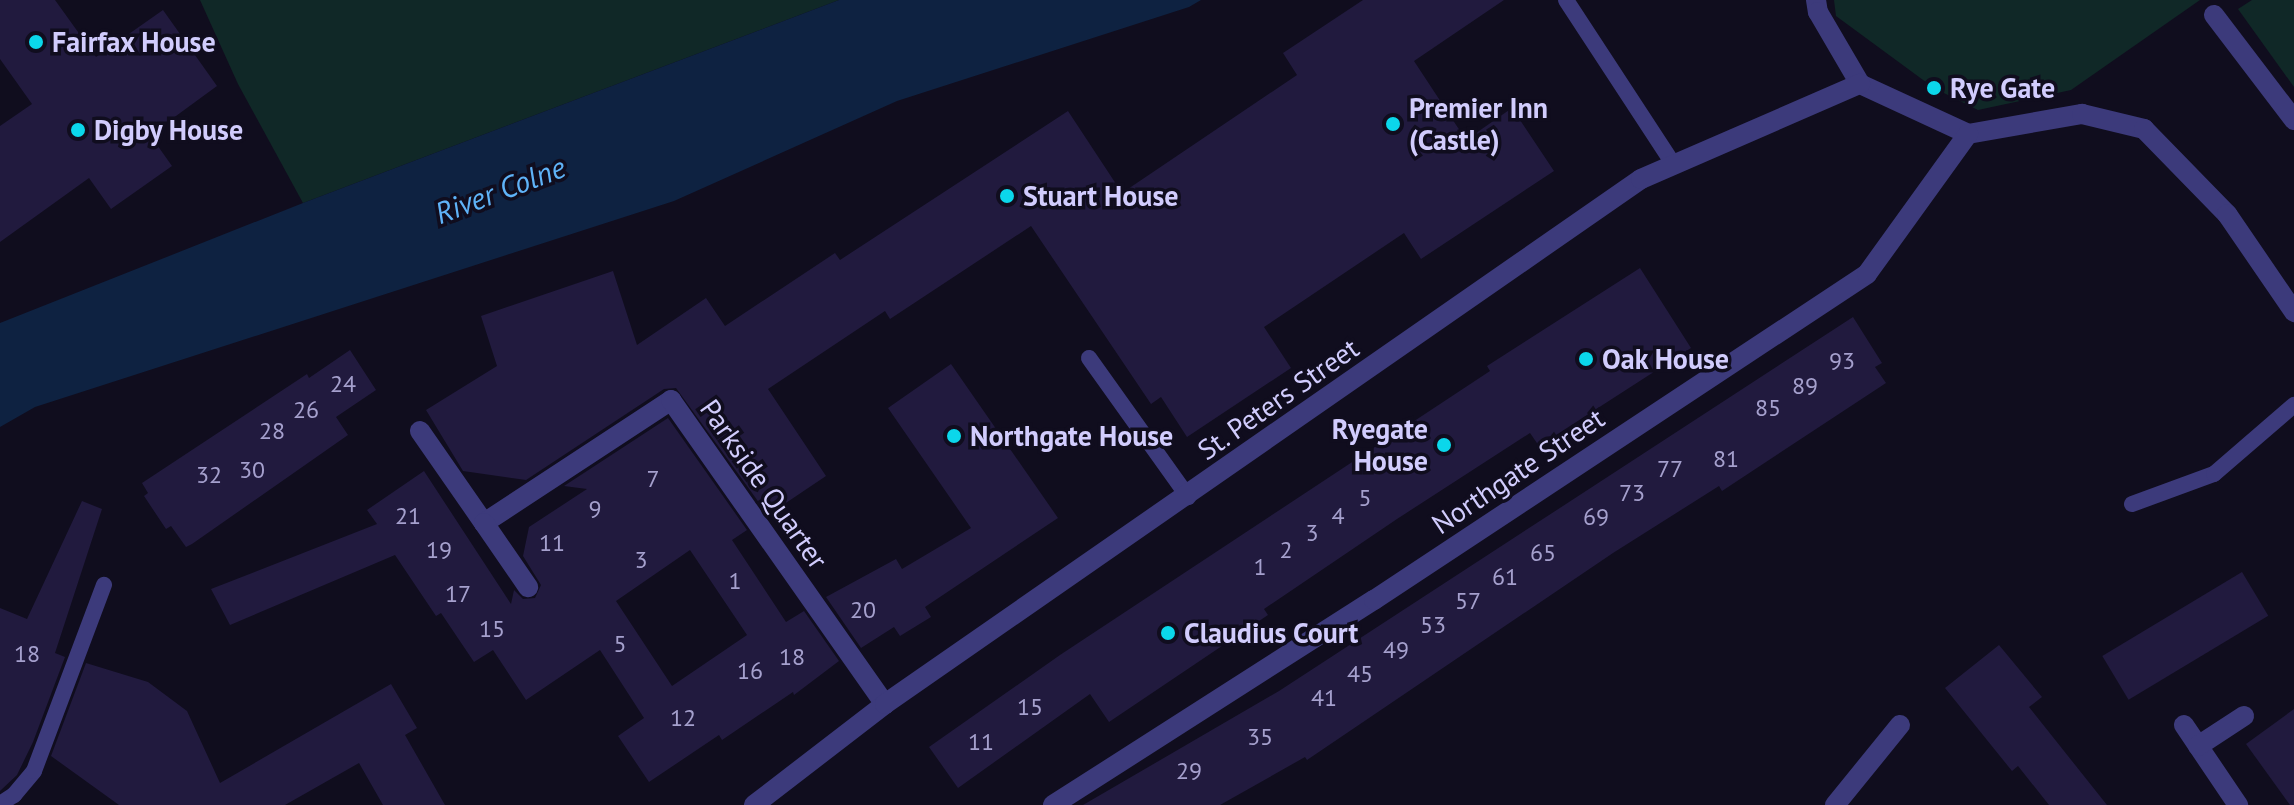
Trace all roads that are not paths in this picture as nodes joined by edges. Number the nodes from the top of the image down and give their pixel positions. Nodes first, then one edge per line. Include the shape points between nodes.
1 (1566, 0) edge
2 (1816, 0) edge
3 (2214, 15) dead end
4 (1860, 84) junction
5 (2294, 120) edge
6 (1968, 134) junction
7 (1674, 165) junction
8 (2294, 312) edge
9 (1089, 358) dead end
10 (2294, 405) edge
11 (420, 431) dead end
12 (1188, 497) junction
13 (2132, 504) dead end
14 (484, 523) junction
15 (104, 585) dead end
16 (528, 587) dead end
17 (885, 704) junction
18 (2244, 716) dead end
19 (1900, 725) dead end
20 (2184, 725) dead end
21 (2198, 746) junction
22 (0, 804) edge
23 (754, 805) edge
24 (1053, 805) edge
25 (1835, 805) edge
26 (2238, 805) edge

1 - 7 lane
2 - 4 street
3 - 5 street
4 - 6 street
4 - 7 street, St. Peters Street
6 - 8 street via 2082,114 2144,129 2227,214
6 - 24 street, Northgate Street via 1867,274
7 - 12 street, St. Peters Street via 1641,179
9 - 12 lane
10 - 13 lane via 2214,474
11 - 14 street
12 - 17 street, St. Peters Street
14 - 16 street
14 - 17 street, Parkside Quarter via 671,400
15 - 22 lane via 34,771
17 - 23 street, St. Peters Street
18 - 21 street
19 - 25 street
20 - 21 street
21 - 26 street

